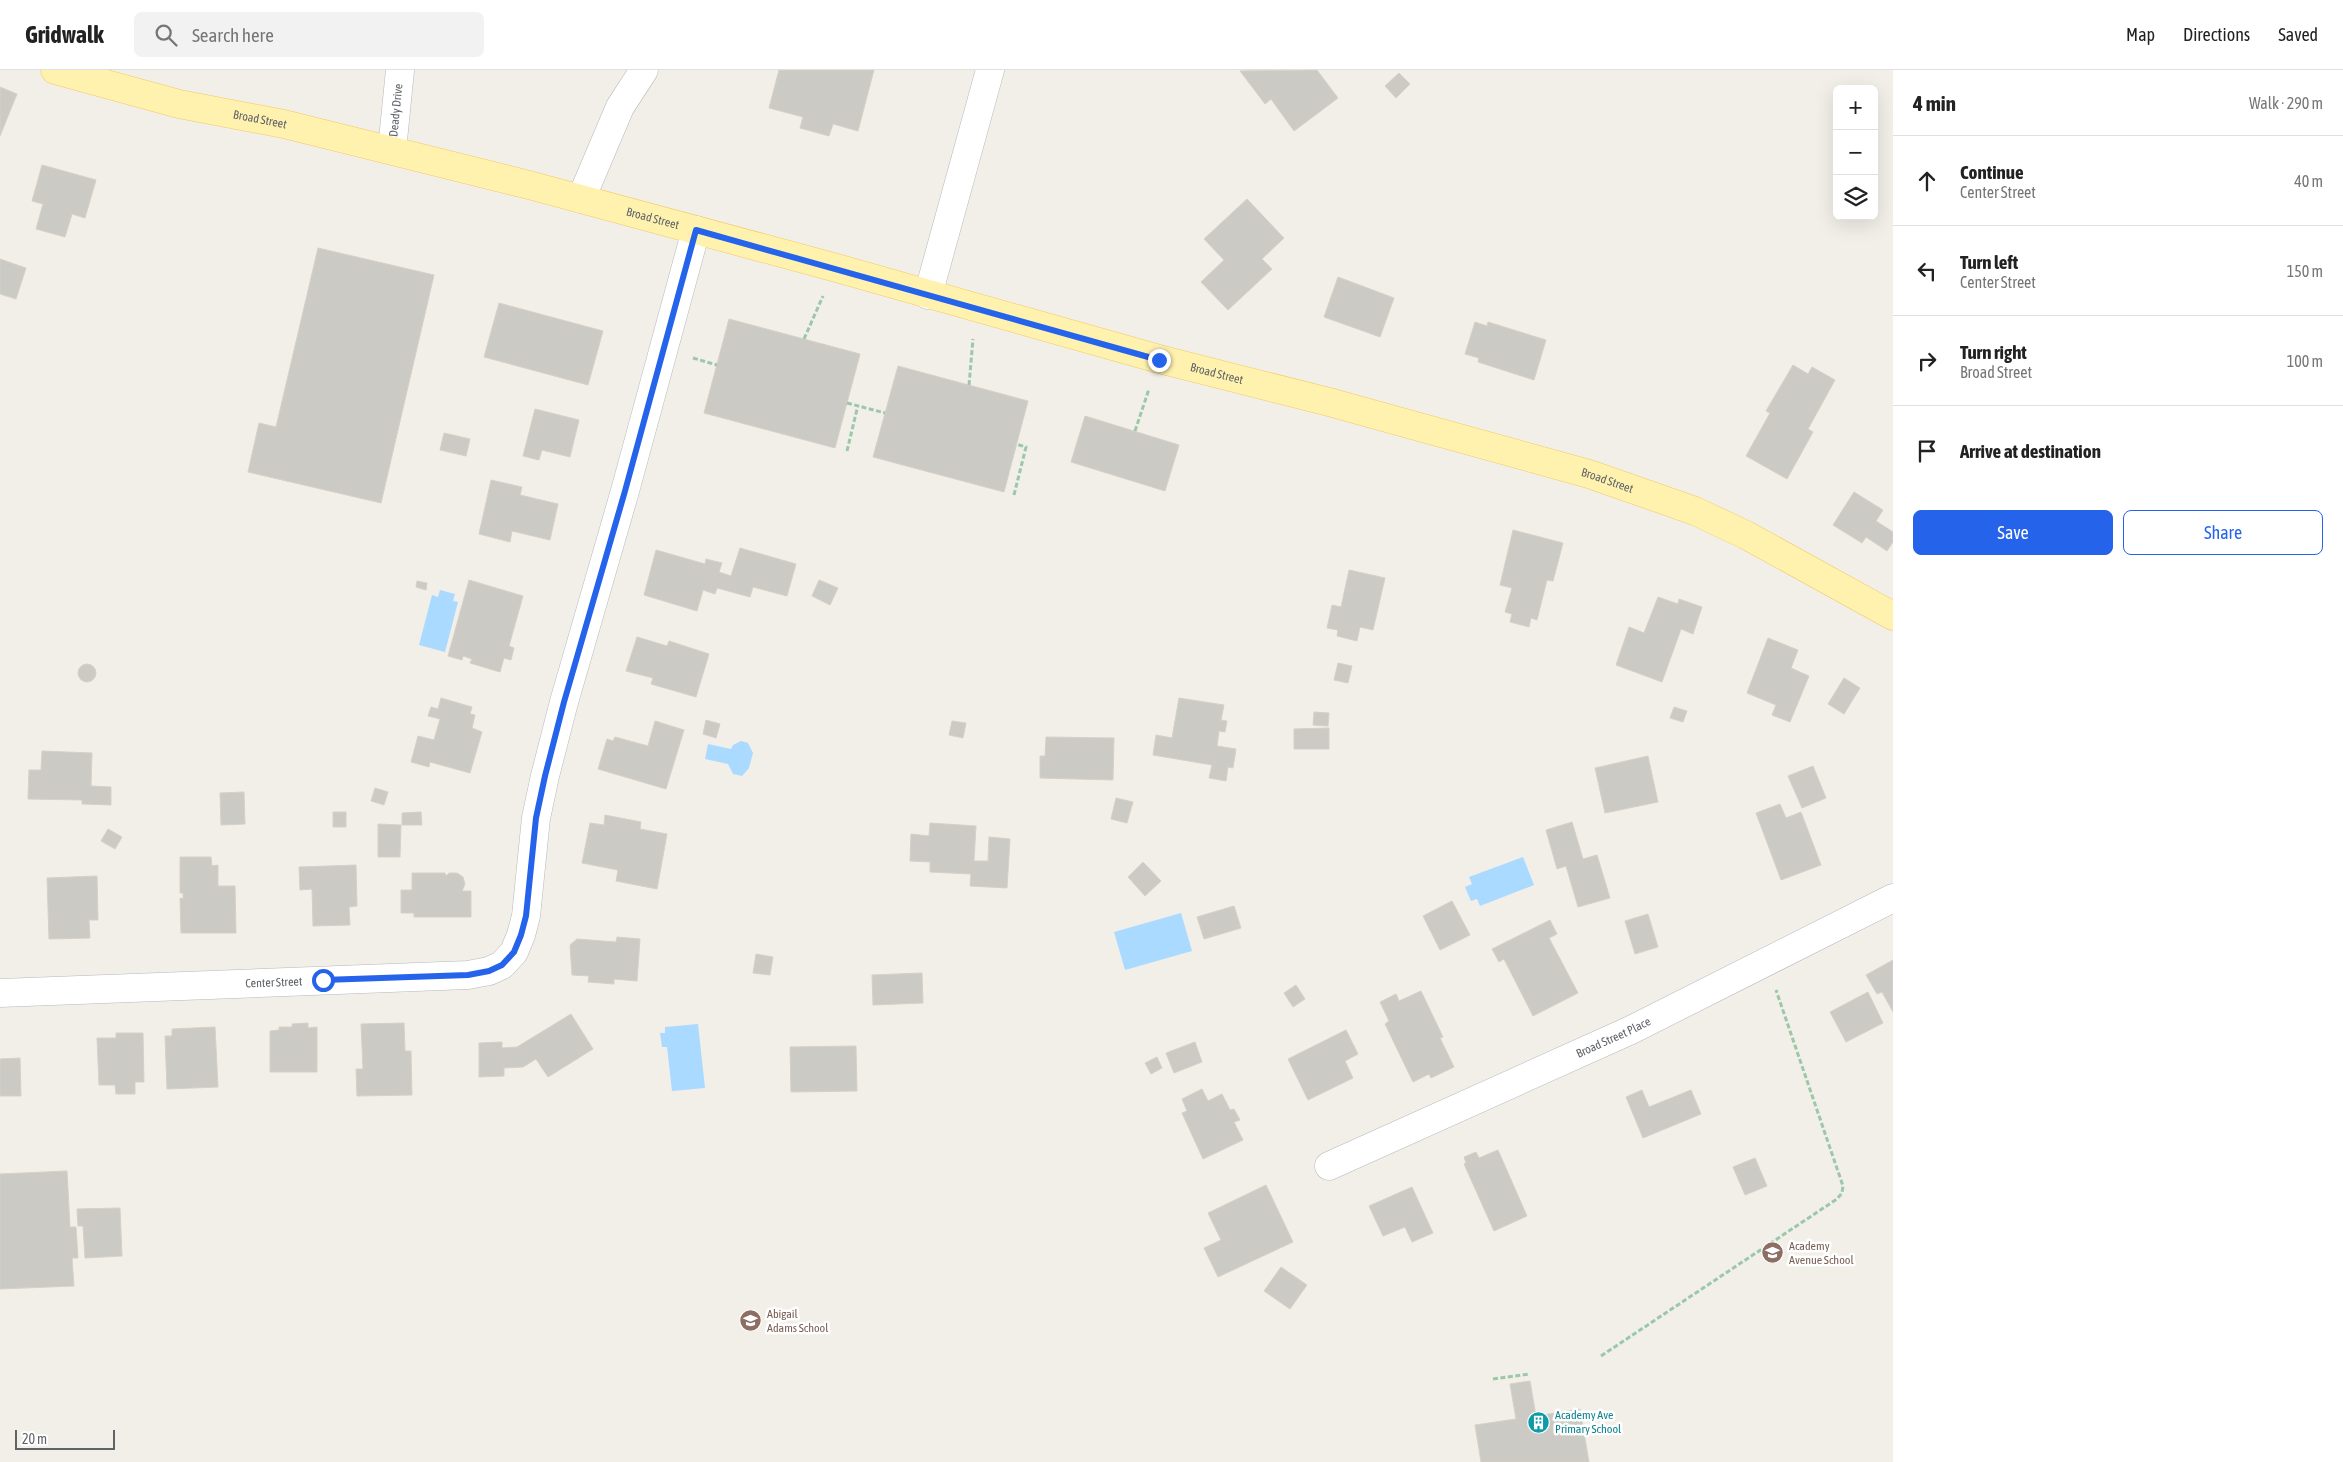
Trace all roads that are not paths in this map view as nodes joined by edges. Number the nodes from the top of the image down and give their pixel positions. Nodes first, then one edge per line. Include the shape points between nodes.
1 (55, 70) edge
2 (400, 70) edge
3 (644, 70) edge
4 (990, 70) edge
5 (392, 150) junction
6 (581, 199) junction
7 (696, 230) junction
8 (928, 294) junction
9 (1893, 616) edge
10 (1893, 898) edge
11 (0, 993) edge
12 (1328, 1166) dead end

1 - 5 main road, Broad Street via 179,104 284,124
2 - 5 street, Deady Drive
3 - 6 street via 620,107
4 - 8 street
5 - 6 main road, Broad Street
6 - 7 main road, Broad Street
7 - 8 main road, Broad Street
7 - 11 street, Center Street via 561,711 536,818 526,916 514,952 502,965 468,975
8 - 9 main road, Broad Street via 1159,360 1329,402 1589,474 1695,512 1746,535
10 - 12 street, Broad Street Place via 1630,1030

